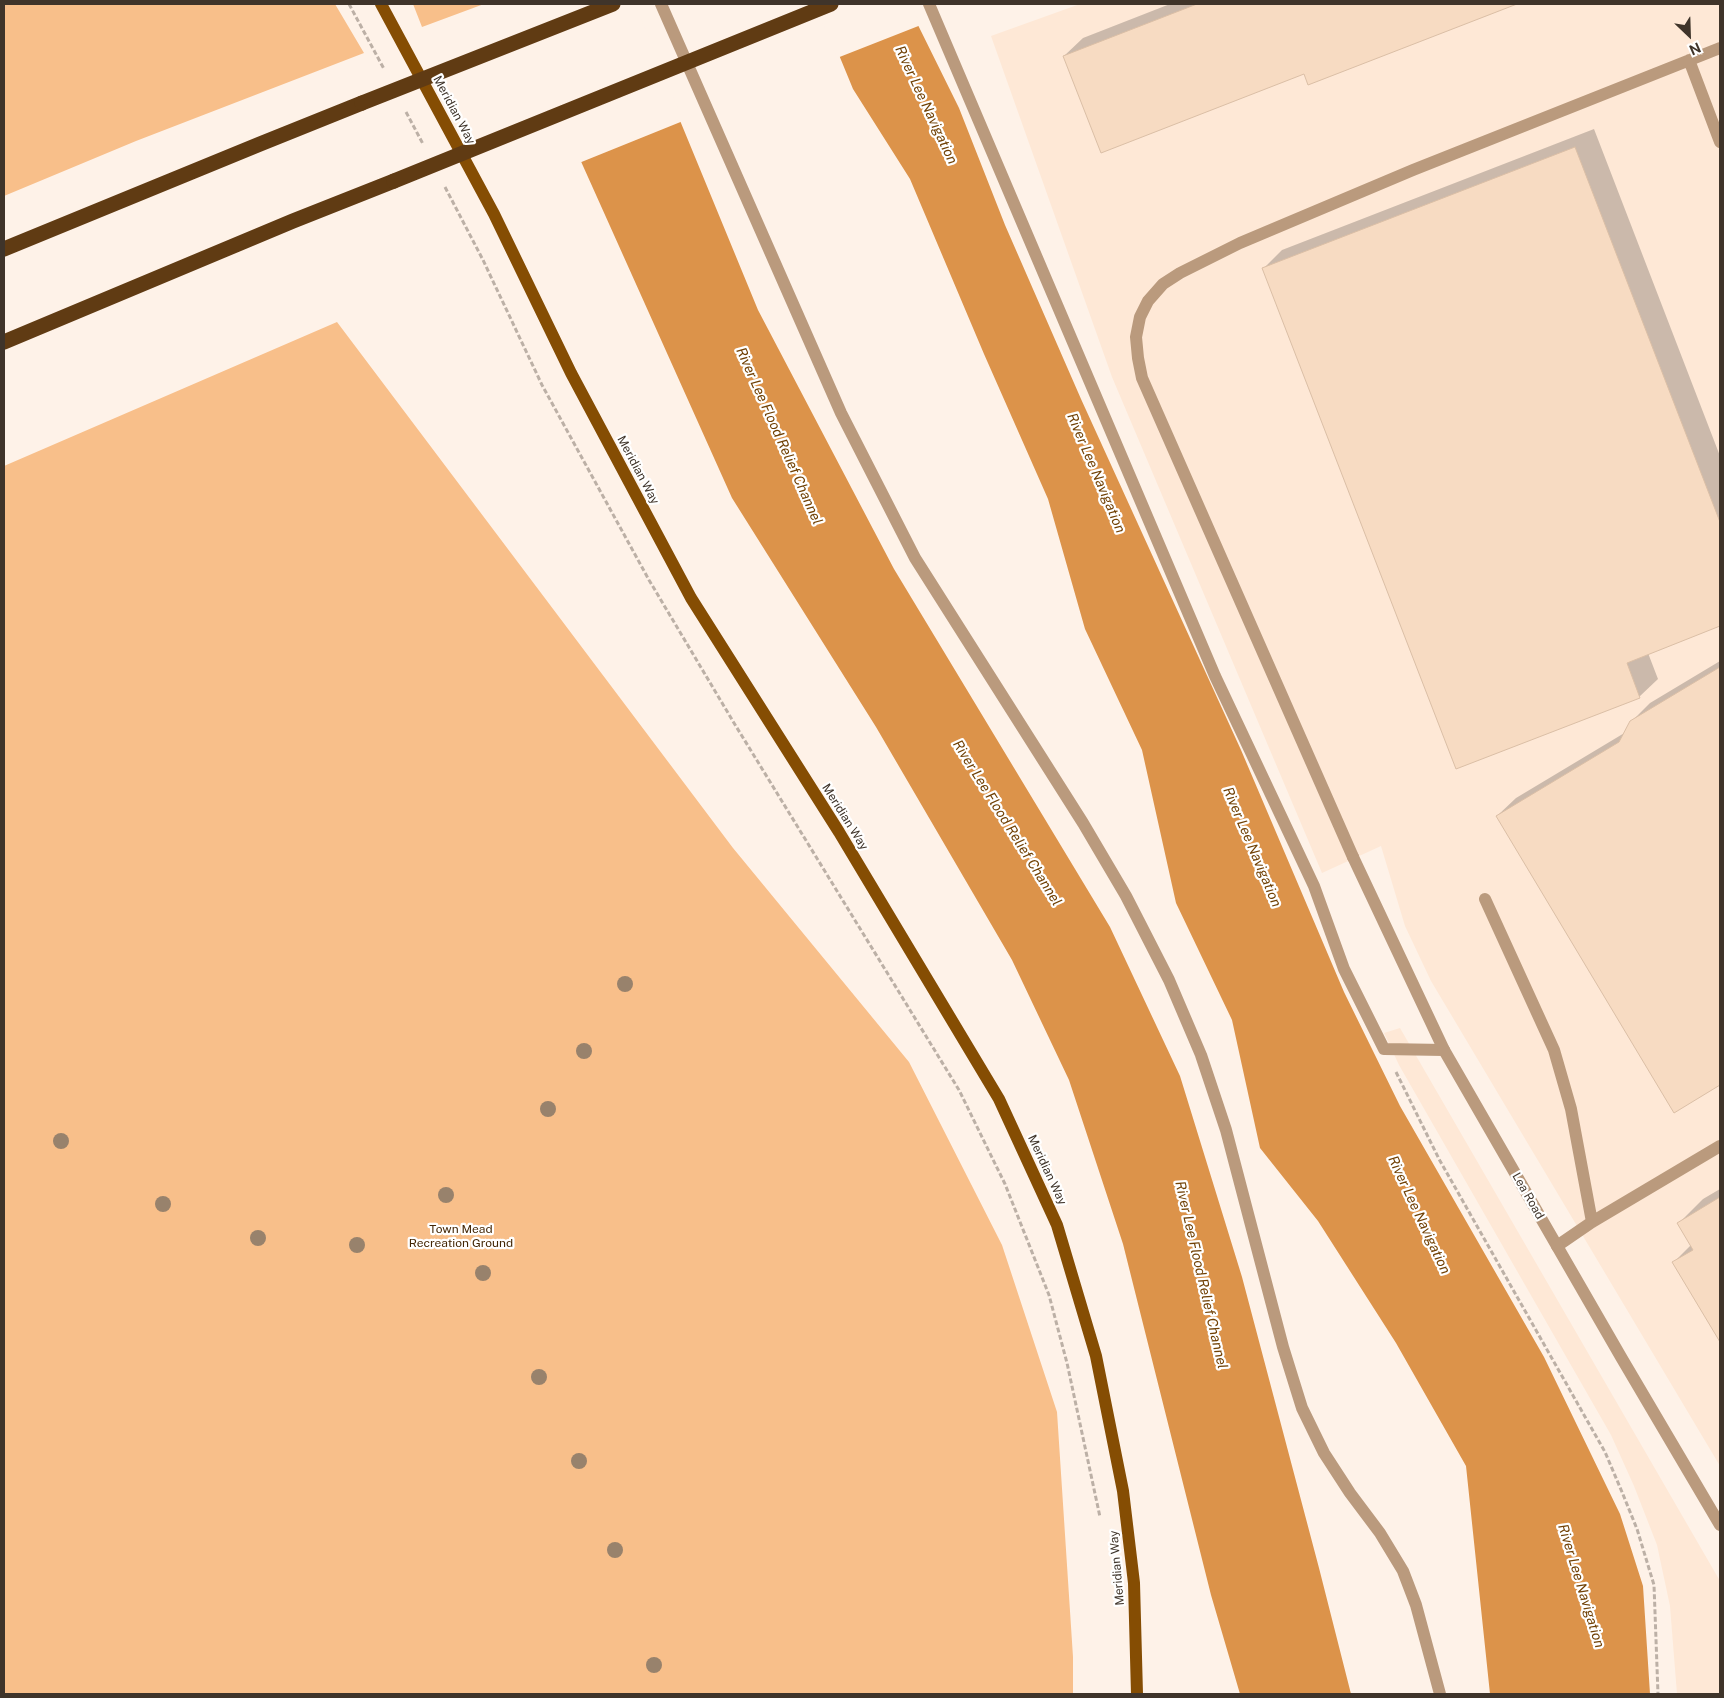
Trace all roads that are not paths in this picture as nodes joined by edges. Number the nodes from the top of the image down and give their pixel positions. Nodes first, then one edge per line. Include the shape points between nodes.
1 (381, 4) edge
2 (613, 4) edge
3 (662, 4) edge
4 (831, 4) edge
5 (929, 4) edge
6 (1720, 48) edge
7 (1689, 60) junction
8 (1720, 142) edge
9 (4, 249) edge
10 (4, 342) edge
11 (1485, 899) dead end
12 (1444, 1050) junction
13 (1720, 1146) edge
14 (1592, 1222) junction
15 (1557, 1246) junction
16 (1720, 1525) edge
17 (1137, 1694) edge
18 (1440, 1694) edge

1 - 17 main road, Meridian Way via 494,214 571,373 692,598 839,832 999,1099 1057,1225 1096,1356 1123,1491 1134,1583
2 - 9 highway, bridge
3 - 18 street via 841,413 915,558 1084,823 1169,980 1201,1055 1226,1130 1282,1347 1302,1408 1324,1453 1403,1571 1416,1605
4 - 10 highway, bridge via 293,221
5 - 12 street via 1215,676 1314,886 1344,969 1384,1049
6 - 7 street, Lea Road
7 - 8 street
7 - 12 street, Lea Road via 1240,243 1163,284 1148,301 1140,317 1136,337 1142,378 1353,857
11 - 14 street via 1554,1050 1571,1109
12 - 15 street, Lea Road
13 - 14 street
14 - 15 street
15 - 16 street, Lea Road

